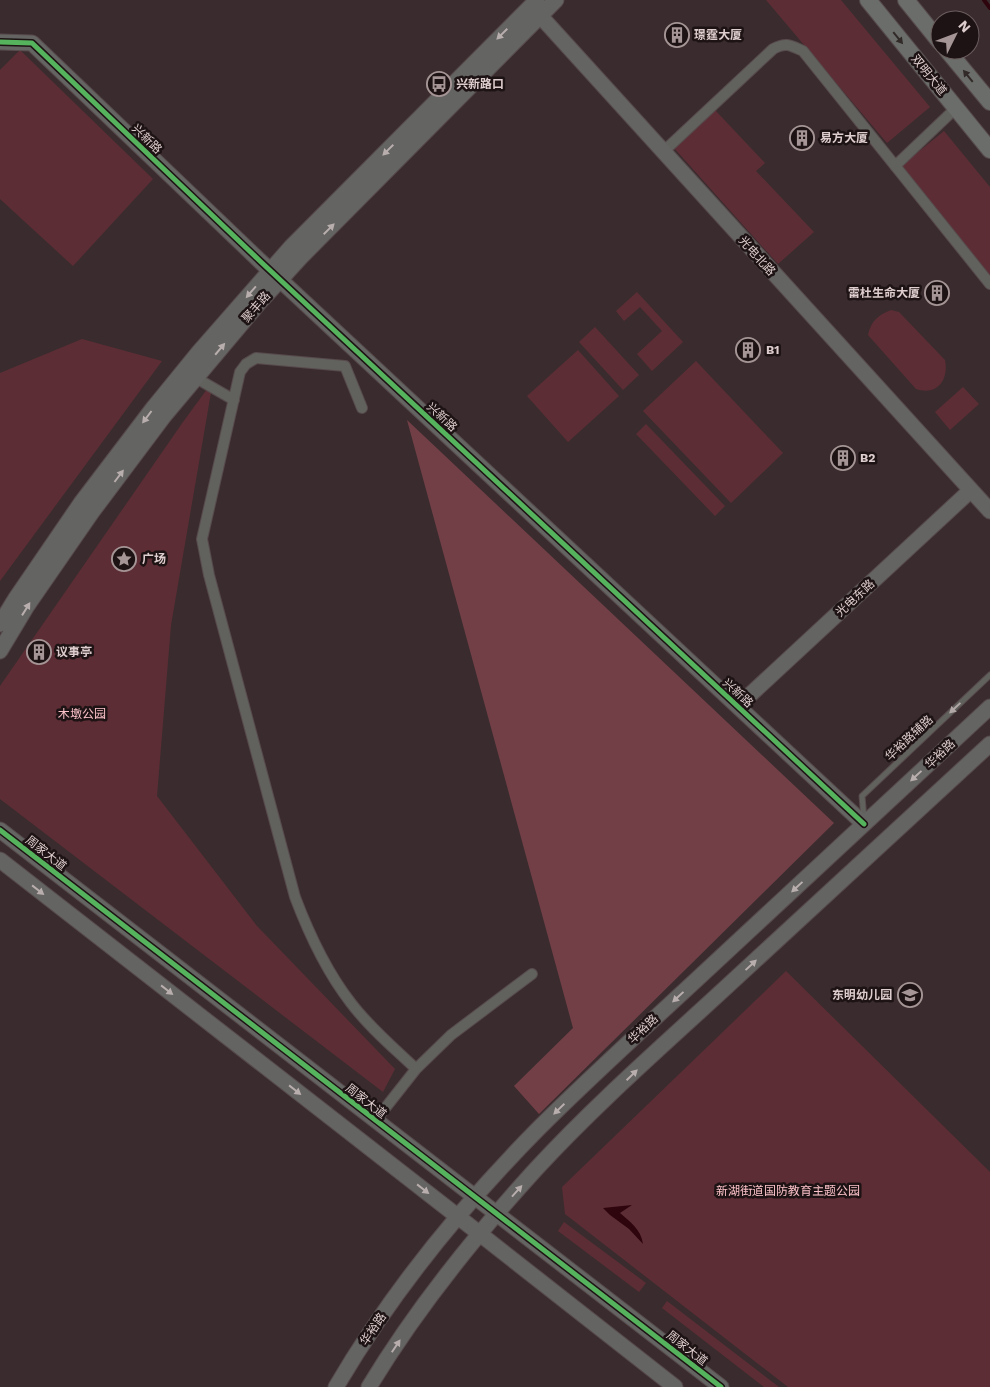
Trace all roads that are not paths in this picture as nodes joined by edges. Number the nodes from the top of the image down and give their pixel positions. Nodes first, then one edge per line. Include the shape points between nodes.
1 (556, 0) edge
2 (868, 0) edge
3 (906, 0) edge
4 (533, 5) edge
5 (930, 30) edge
6 (0, 42) edge
7 (955, 60) edge
8 (990, 102) edge
9 (956, 108) junction
10 (990, 150) edge
11 (663, 152) junction
12 (895, 166) junction
13 (275, 275) junction
14 (990, 284) edge
15 (196, 378) junction
16 (234, 400) junction
17 (362, 408) dead end
18 (971, 490) junction
19 (990, 511) edge
20 (0, 624) edge
21 (0, 651) edge
22 (990, 675) edge
23 (738, 706) junction
24 (990, 707) edge
25 (990, 744) edge
26 (864, 824) junction
27 (0, 830) edge
28 (0, 860) edge
29 (532, 974) dead end
30 (416, 1069) junction
31 (375, 1121) junction
32 (475, 1196) junction
33 (497, 1213) junction
34 (458, 1218) junction
35 (479, 1234) junction
36 (336, 1387) edge
37 (369, 1387) edge
38 (675, 1387) edge
39 (721, 1387) edge

1 - 4 street, 聚丰路
2 -> 9 main road, 双明大道
3 - 5 main road
4 - 11 street, 光电北路
4 - 13 street, 聚丰路
6 - 13 street, 兴新路 via 32,43
8 -> 7 main road
9 - 10 main road, 双明大道
9 - 12 street
11 - 12 street via 781,44 803,51
11 - 18 street, 光电北路
12 - 14 street
15 -> 13 street, 聚丰路
13 -> 20 street, 聚丰路 via 198,353 154,407 81,503
13 - 23 street, 兴新路
15 - 16 street
21 -> 15 street, 聚丰路 via 92,512
16 - 17 street via 240,372 256,358 345,366
16 - 30 street via 202,539 292,887 321,956 351,1003
18 - 19 street, 光电北路
18 - 23 street, 光电东路
22 -> 26 lane, 华裕路辅路 via 862,796
23 - 26 street, 兴新路
24 -> 26 street, 华裕路
33 -> 25 street, 华裕路 via 537,1168 644,1063
26 -> 32 street, 华裕路 via 595,1074
27 - 31 street, 周家大道
28 -> 34 street
29 - 30 street via 451,1035
30 - 31 street
31 - 32 street, 周家大道
32 - 33 street, 周家大道
32 - 34 street, 华裕路
33 - 35 street, 华裕路
33 - 39 street, 周家大道
34 - 35 street
34 - 36 street, 华裕路 via 372,1328
37 -> 35 street, 华裕路
35 - 38 street

